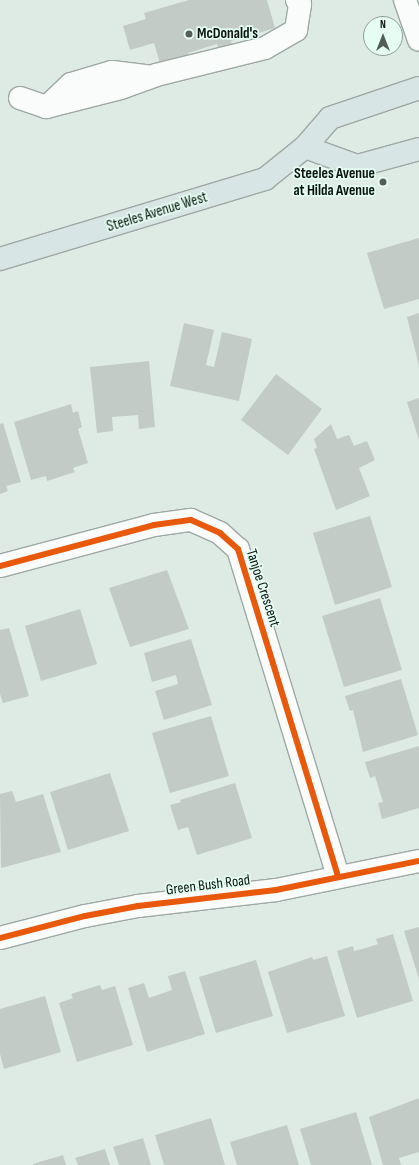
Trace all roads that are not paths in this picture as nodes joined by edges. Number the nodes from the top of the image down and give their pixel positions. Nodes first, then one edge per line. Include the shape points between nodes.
1 (297, 0) edge
2 (406, 0) edge
3 (419, 40) edge
4 (419, 88) edge
5 (20, 98) dead end
6 (305, 147) junction
7 (419, 149) edge
8 (0, 259) edge
9 (0, 566) edge
10 (419, 861) edge
11 (338, 877) junction
12 (0, 938) edge

1 - 5 street via 300,4 296,30 265,48 151,76 121,88 46,107
2 - 3 street
4 - 6 main road, Steeles Avenue West via 330,118
6 - 7 main road via 357,166
6 - 8 main road, Steeles Avenue West via 265,179
9 - 11 street, Tanjoe Crescent via 154,525 191,520 220,533 238,548
10 - 11 street, Green Bush Road
11 - 12 street, Green Bush Road via 276,890 138,906 85,916

